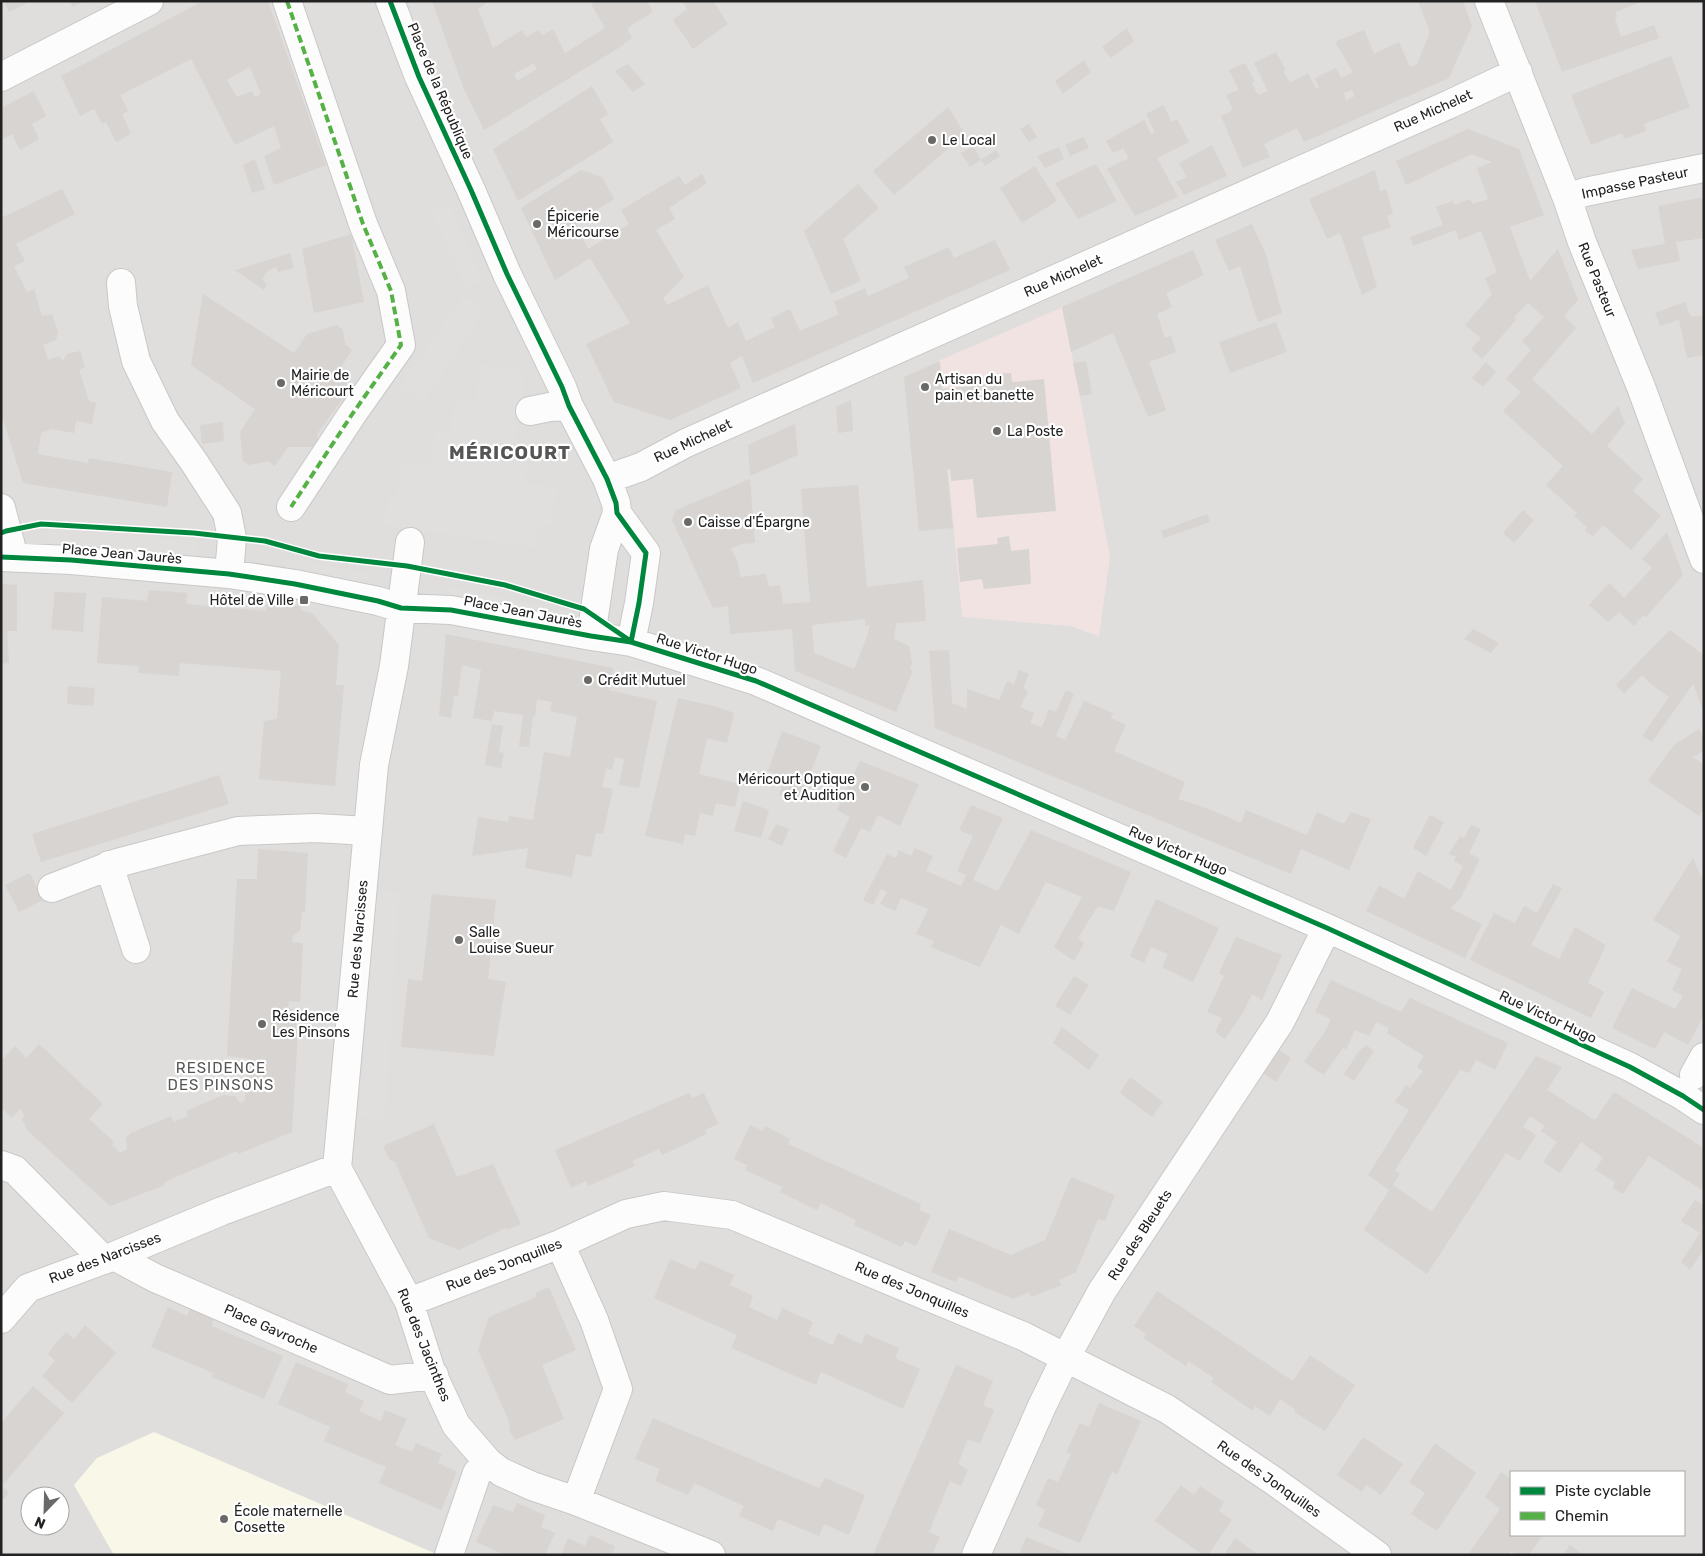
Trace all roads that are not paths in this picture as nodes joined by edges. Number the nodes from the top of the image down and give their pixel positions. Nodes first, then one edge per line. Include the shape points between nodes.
1 (149, 1) edge
2 (287, 1) edge
3 (390, 1) edge
4 (1489, 1) edge
5 (1518, 72) junction
6 (1, 77) edge
7 (1704, 168) edge
8 (1567, 198) junction
9 (121, 282) dead end
10 (569, 406) junction
11 (530, 411) dead end
12 (607, 479) junction
13 (1, 508) edge
14 (291, 508) dead end
15 (617, 514) junction
16 (410, 542) dead end
17 (1703, 556) edge
18 (5, 557) edge
19 (229, 574) junction
20 (401, 608) junction
21 (591, 636) junction
22 (631, 642) junction
23 (368, 830) junction
24 (109, 866) junction
25 (52, 888) dead end
26 (1327, 928) junction
27 (136, 949) dead end
28 (1704, 1110) edge
29 (1, 1165) edge
30 (337, 1168) junction
31 (560, 1244) junction
32 (109, 1258) junction
33 (409, 1302) junction
34 (1, 1319) edge
35 (1066, 1357) junction
36 (434, 1375) junction
37 (488, 1462) junction
38 (576, 1501) junction
39 (449, 1555) edge
40 (711, 1555) edge
41 (976, 1555) edge
42 (1377, 1555) edge

1 - 6 street
2 - 14 street via 363,224 391,291 401,345
3 - 10 street, Place de la République via 419,77
4 - 5 street, Rue Pasteur
5 - 8 street, Rue Pasteur
5 - 12 street, Rue Michelet
7 - 8 street, Impasse Pasteur
8 - 17 street, Rue Pasteur
9 - 19 street via 122,306 136,361 165,421 227,513 232,538
10 - 11 street
10 - 12 street
12 - 15 street
13 - 18 street via 11,546
15 - 21 street via 604,549
15 - 22 street via 646,553
16 - 20 street, Rue des Narcisses
18 - 19 street, Place Jean Jaurès
19 - 20 street, Place Jean Jaurès via 295,584
20 - 21 street, Place Jean Jaurès via 451,610
20 - 23 street, Rue des Narcisses via 394,666 374,765
21 - 22 street, Place Jean Jaurès
22 - 26 street, Rue Victor Hugo via 756,681
23 - 24 street via 238,830
23 - 30 street, Rue des Narcisses
24 - 25 street
24 - 27 street
26 - 28 street, Rue Victor Hugo via 1630,1067
26 - 35 street, Rue des Bleuets via 1280,1022 1102,1291
29 - 32 street, Place Gavroche via 15,1170
30 - 32 street, Rue des Narcisses
30 - 33 street, Rue des Jacinthes
31 - 33 street, Rue des Jonquilles
31 - 35 street, Rue des Jonquilles via 626,1214 664,1206 732,1214
31 - 38 street via 594,1320 618,1389
32 - 34 street, Rue des Narcisses via 28,1288
32 - 36 street, Place Gavroche via 390,1380
33 - 36 street, Rue des Jacinthes
35 - 41 street, Rue des Bleuets
35 - 42 street, Rue des Jonquilles via 1167,1409
36 - 37 street, Rue des Jacinthes via 456,1425
37 - 38 street, Rue des Jacinthes via 501,1472 532,1486
37 - 39 street via 477,1473
38 - 40 street, Rue des Jacinthes

